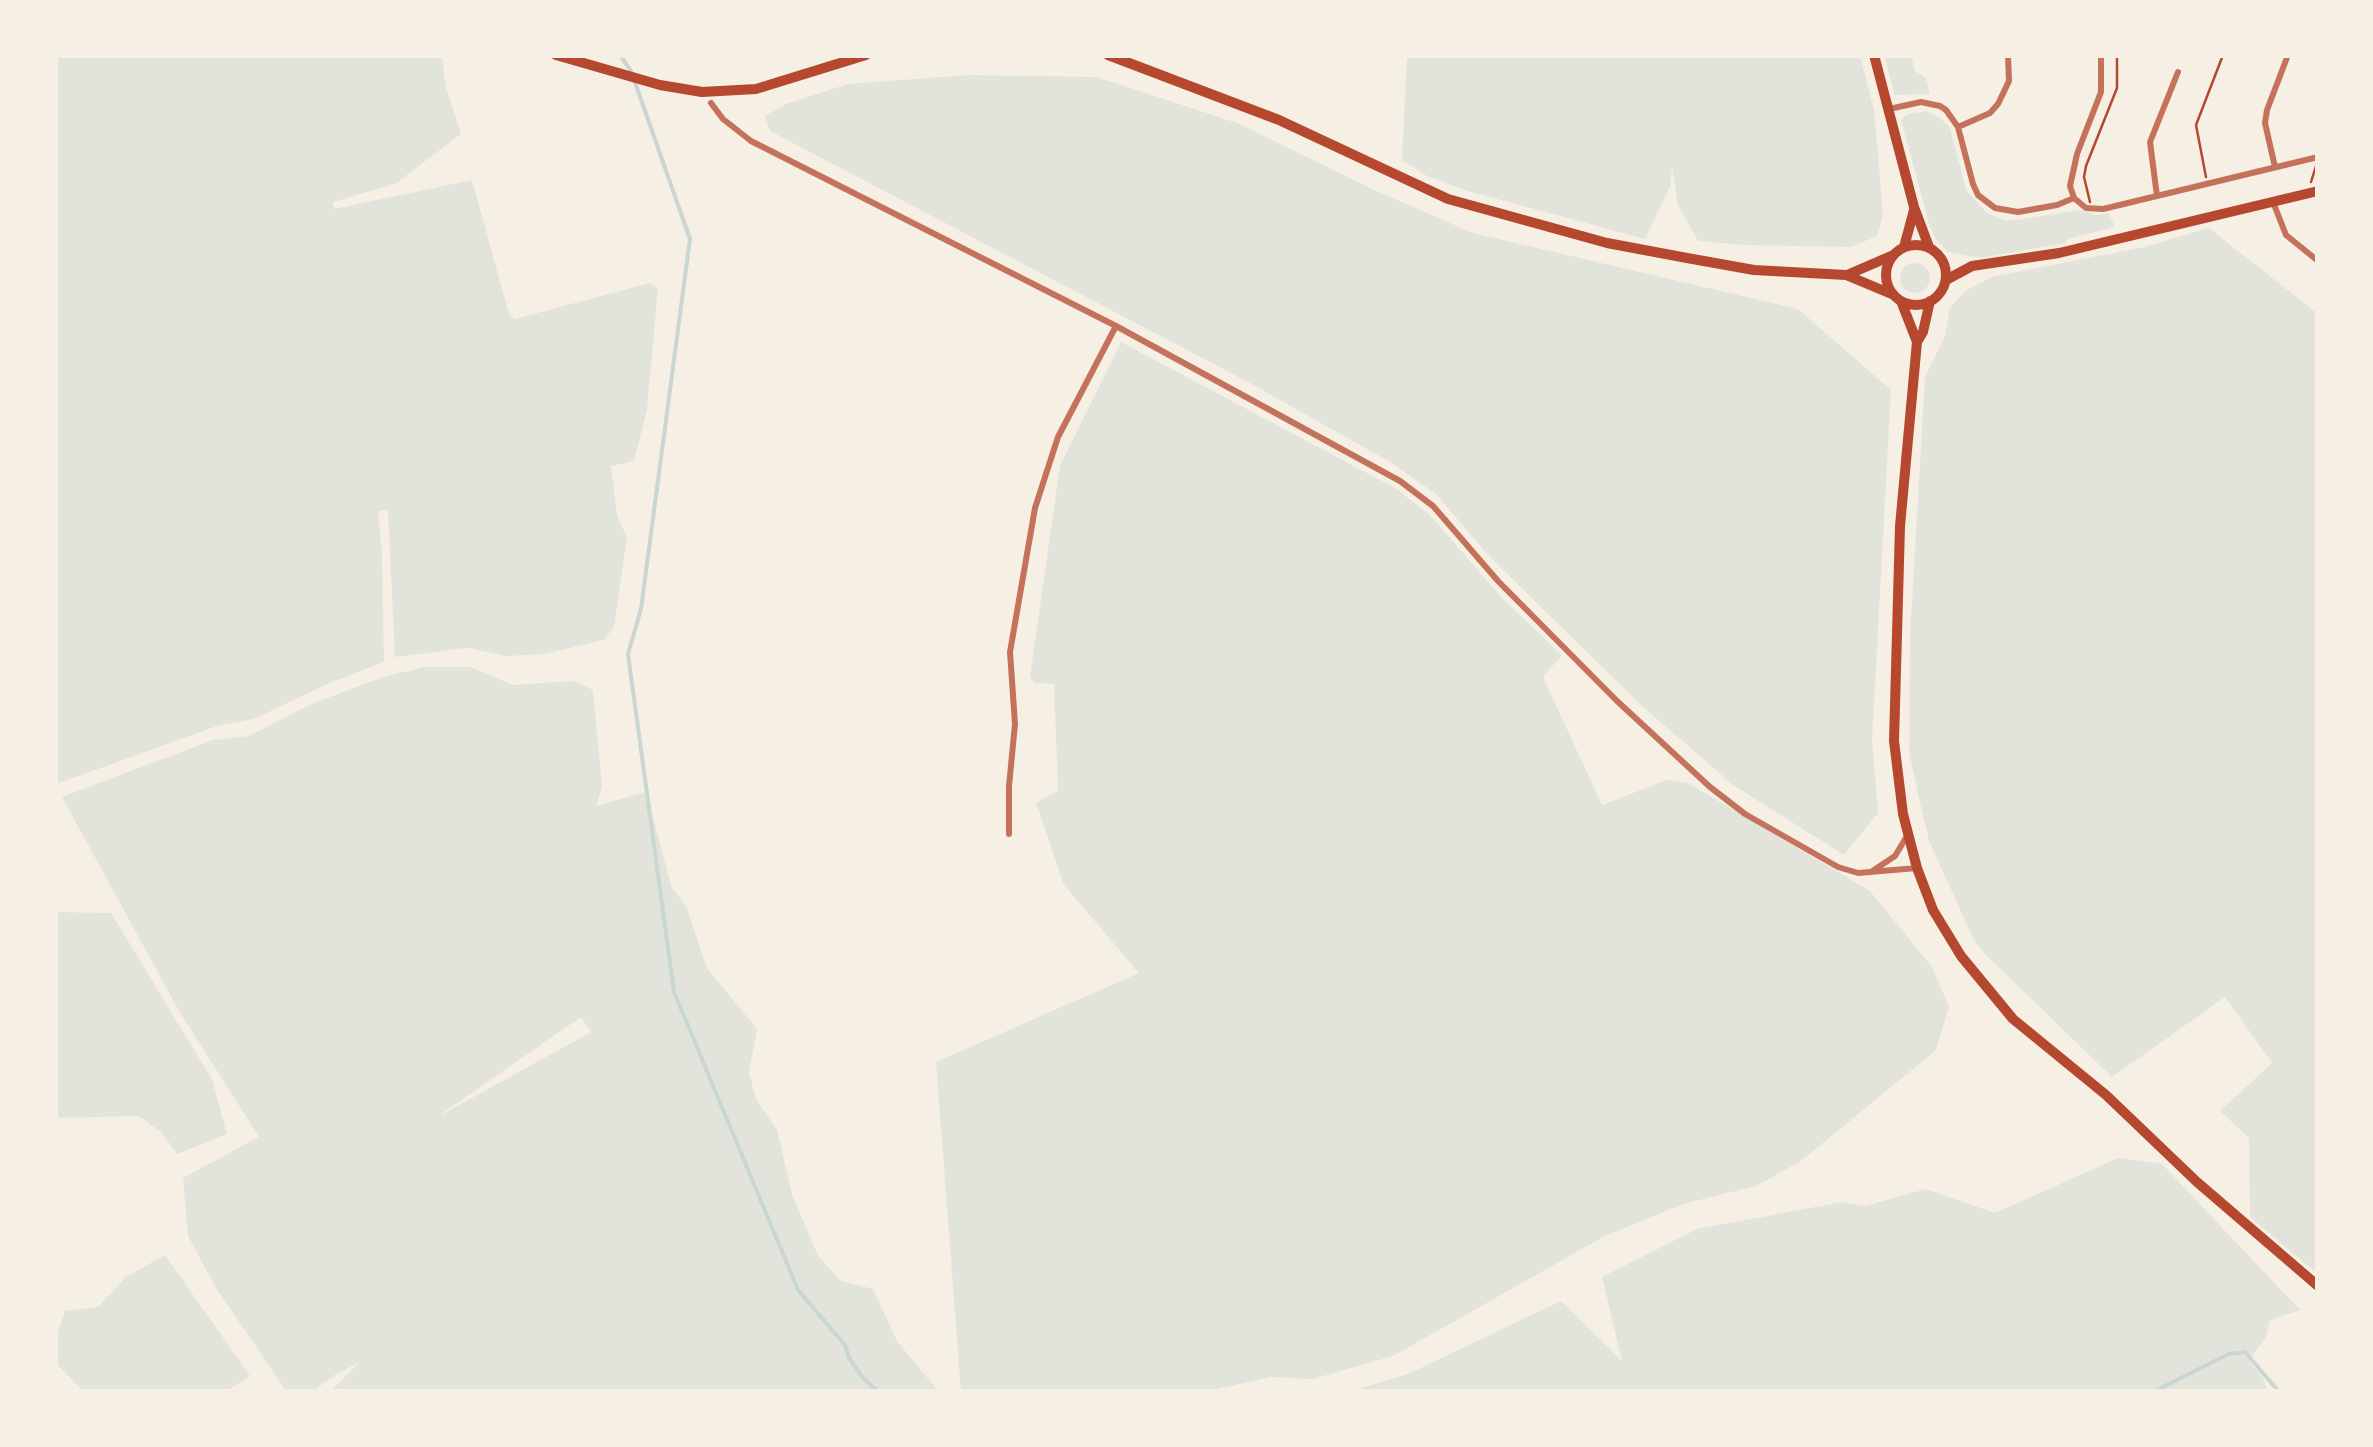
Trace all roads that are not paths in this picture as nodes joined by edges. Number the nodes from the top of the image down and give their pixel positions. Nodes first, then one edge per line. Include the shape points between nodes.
1 (866, 55) edge
2 (1108, 55) edge
3 (1874, 55) edge
4 (2008, 55) edge
5 (2100, 55) edge
6 (2288, 55) edge
7 (559, 56) edge
8 (2178, 72) dead end
9 (711, 103) dead end
10 (1889, 109) junction
11 (1958, 127) junction
12 (2318, 158) edge
13 (2275, 167) junction
14 (2314, 186) edge
15 (2158, 196) junction
16 (2074, 198) junction
17 (2273, 202) junction
18 (1914, 206) junction
19 (2291, 240) junction
20 (1929, 247) junction
21 (2284, 247) dead end
22 (1899, 251) junction
23 (1940, 256) junction
24 (2318, 260) edge
25 (1972, 266) junction
26 (1846, 275) junction
27 (1946, 280) junction
28 (1898, 298) junction
29 (1930, 301) junction
30 (1116, 326) junction
31 (1917, 342) junction
32 (1908, 833) junction
33 (1009, 834) dead end
34 (1917, 868) junction
35 (1870, 873) junction
36 (2318, 1286) edge

1 - 7 highway via 756,89 702,92
2 - 26 highway via 1280,120 1448,199 1520,221 1754,270
3 - 10 highway
4 - 11 street via 2008,81 1998,104
5 - 16 street via 2101,92 2072,174
6 - 13 street via 2266,110
8 - 15 street via 2150,142
9 - 30 street via 751,141
10 - 11 street via 1928,102 1946,110
10 - 18 highway
11 - 16 street via 1978,195 1995,208 2018,212
12 - 13 street
13 - 15 street
14 - 17 highway
15 - 16 street via 2103,210
17 - 19 street
17 - 25 highway via 2059,253
18 - 20 highway
18 - 22 highway
19 - 21 street
19 - 24 street
20 - 22 highway
20 - 23 highway
22 - 26 highway
22 - 28 highway via 1887,278
23 - 25 highway
23 - 27 highway
25 - 27 highway
26 - 28 highway
27 - 29 highway
28 - 29 highway
28 - 31 highway
29 - 31 highway
30 - 33 street via 1058,437 1035,508 1010,652
30 - 35 street via 1400,481 1433,506 1616,701 1710,787 1838,867
31 - 32 highway via 1900,526 1894,741
32 - 34 highway
32 - 35 street via 1895,856
34 - 35 street
34 - 36 highway via 1961,956 2014,1018

